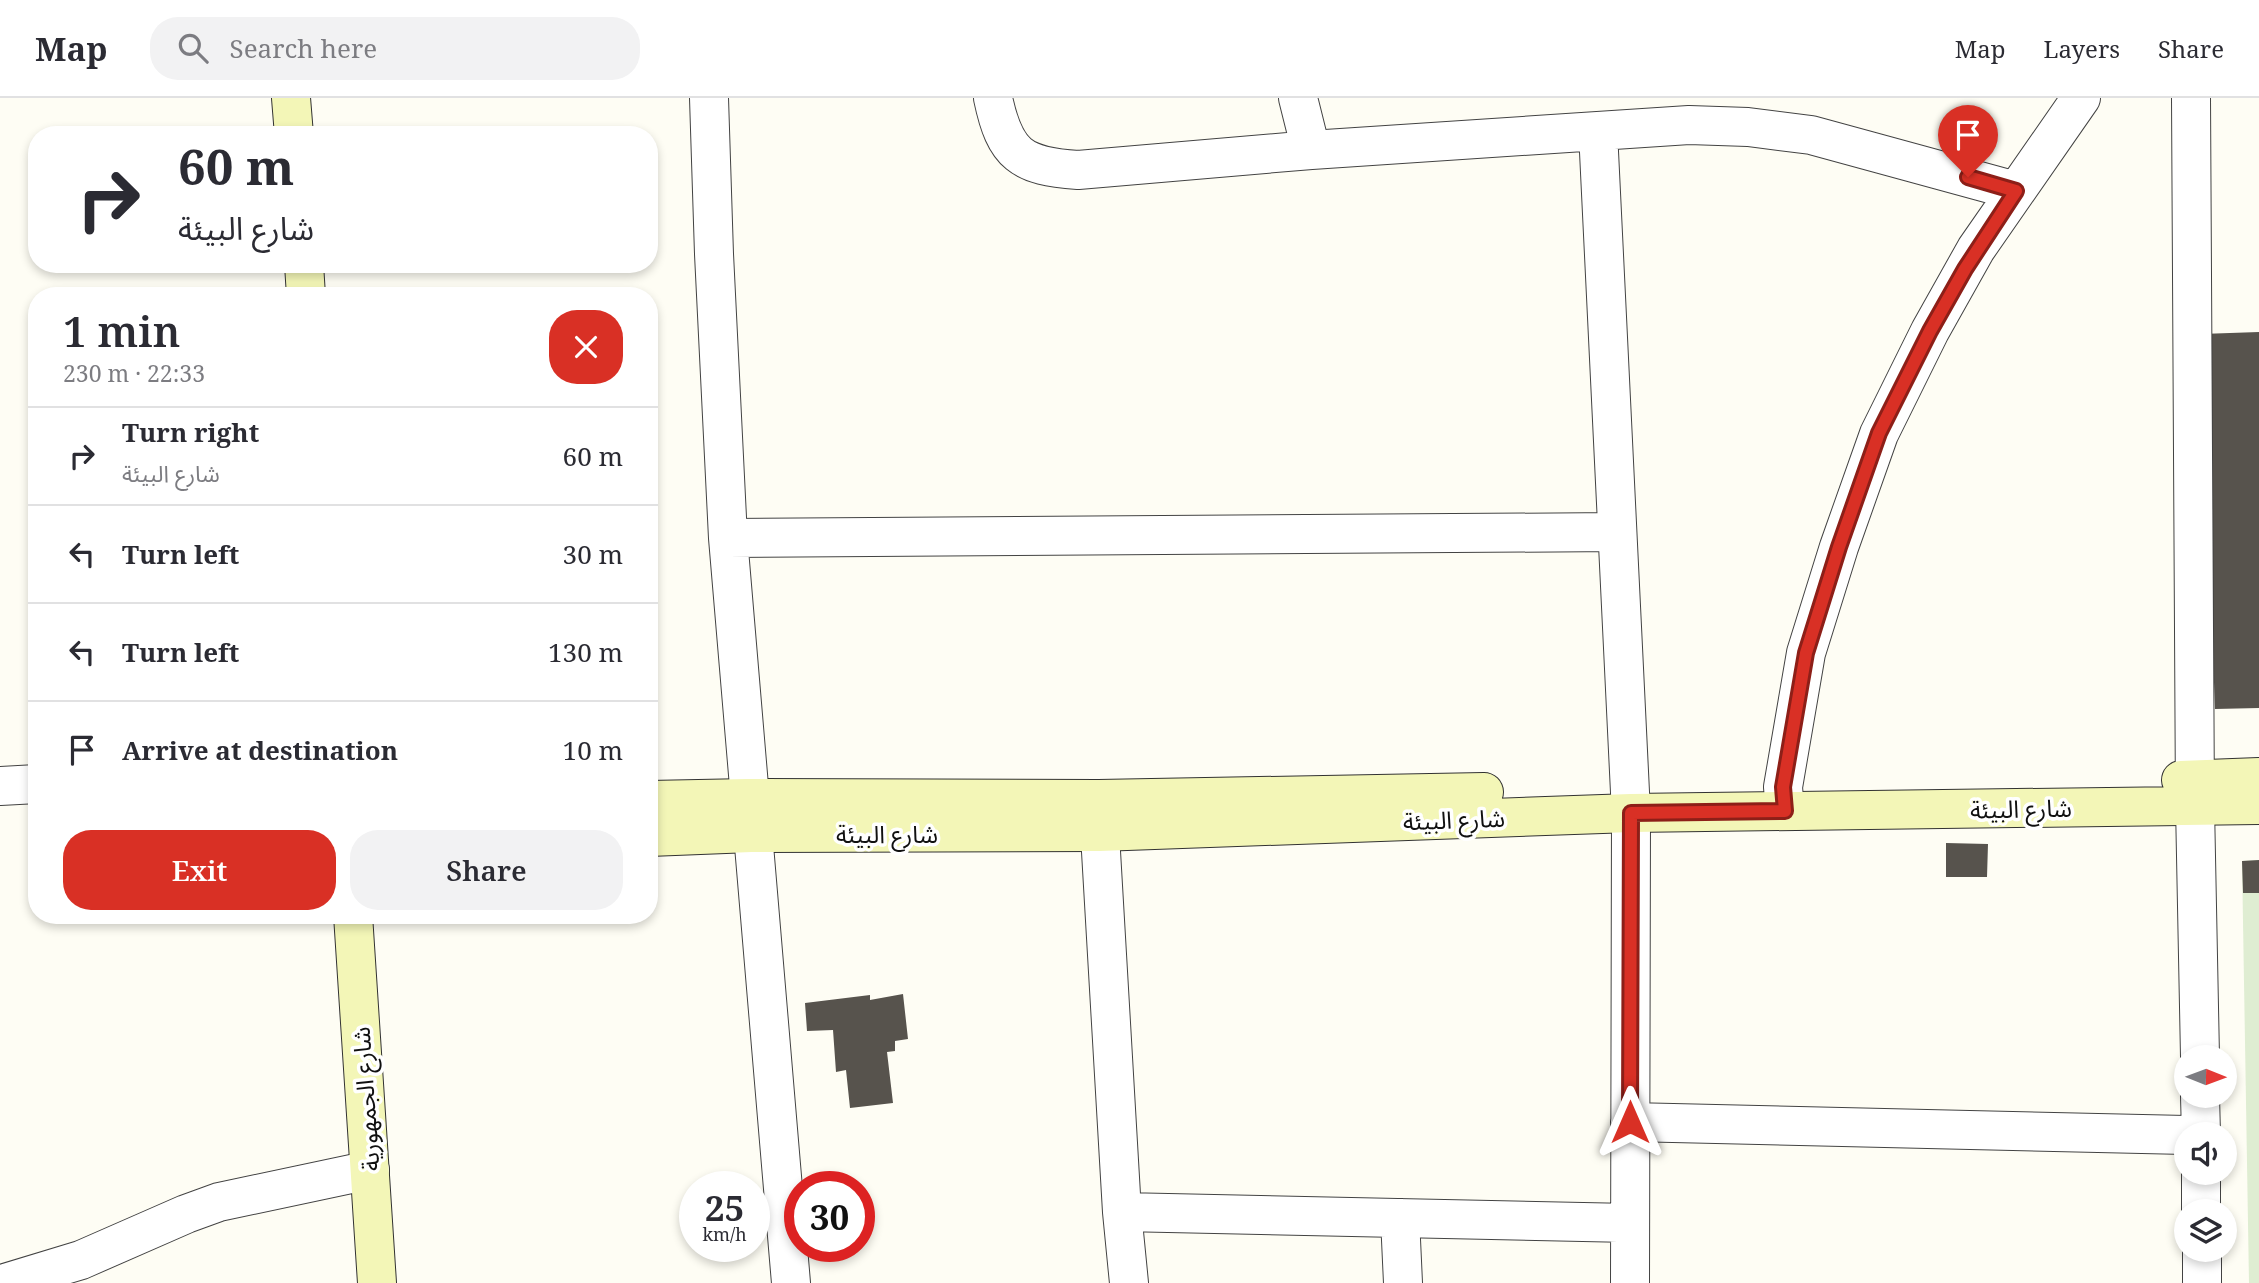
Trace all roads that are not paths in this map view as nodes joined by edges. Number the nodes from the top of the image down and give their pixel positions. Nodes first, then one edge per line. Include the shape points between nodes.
1 (291, 98) edge
2 (709, 98) edge
3 (993, 98) edge
4 (1298, 98) edge
5 (2081, 98) edge
6 (2191, 98) edge
7 (293, 126) edge
8 (1598, 131) junction
9 (1311, 150) junction
10 (2016, 191) junction
11 (1617, 532) junction
12 (728, 538) junction
13 (2259, 777) edge
14 (28, 784) edge
15 (0, 786) edge
16 (2195, 793) junction
17 (1784, 799) junction
18 (658, 801) edge
19 (1630, 801) junction
20 (2259, 804) edge
21 (750, 815) junction
22 (1099, 815) junction
23 (658, 835) edge
24 (354, 924) edge
25 (2200, 1045) edge
26 (1630, 1122) junction
27 (2174, 1135) edge
28 (370, 1170) junction
29 (1122, 1212) junction
30 (1400, 1218) junction
31 (1630, 1223) junction
32 (2202, 1262) edge
33 (5, 1283) edge
34 (377, 1283) edge
35 (790, 1283) edge
36 (1129, 1283) edge
37 (1404, 1283) edge
38 (1630, 1283) edge
39 (2202, 1283) edge

1 - 7 street
2 - 12 street
3 - 9 street via 1006,138 1021,156 1045,168 1078,170
4 - 9 street
5 - 10 street
6 - 16 street
8 - 9 street
8 - 10 street via 1712,126 1811,135
8 - 11 street
10 - 17 street via 1976,249 1879,433 1806,653
11 - 12 street
11 - 19 street
12 - 21 street
13 - 16 street, شارع البيئة
14 - 15 street
16 - 17 street, شارع البيئة
16 - 20 street, شارع البيئة
16 - 25 street
17 - 19 street, شارع البيئة
18 - 21 street, شارع البيئة
19 - 22 street, شارع البيئة
19 - 26 street
21 - 22 street, شارع البيئة
21 - 23 street, شارع البيئة
21 - 35 street
22 - 29 street
24 - 28 street, شارع الجمهورية
26 - 27 street
26 - 31 street
28 - 33 street via 219,1202 81,1260
28 - 34 street, شارع الجمهورية
29 - 30 street
29 - 36 street
30 - 31 street
30 - 37 street
31 - 38 street
32 - 39 street

